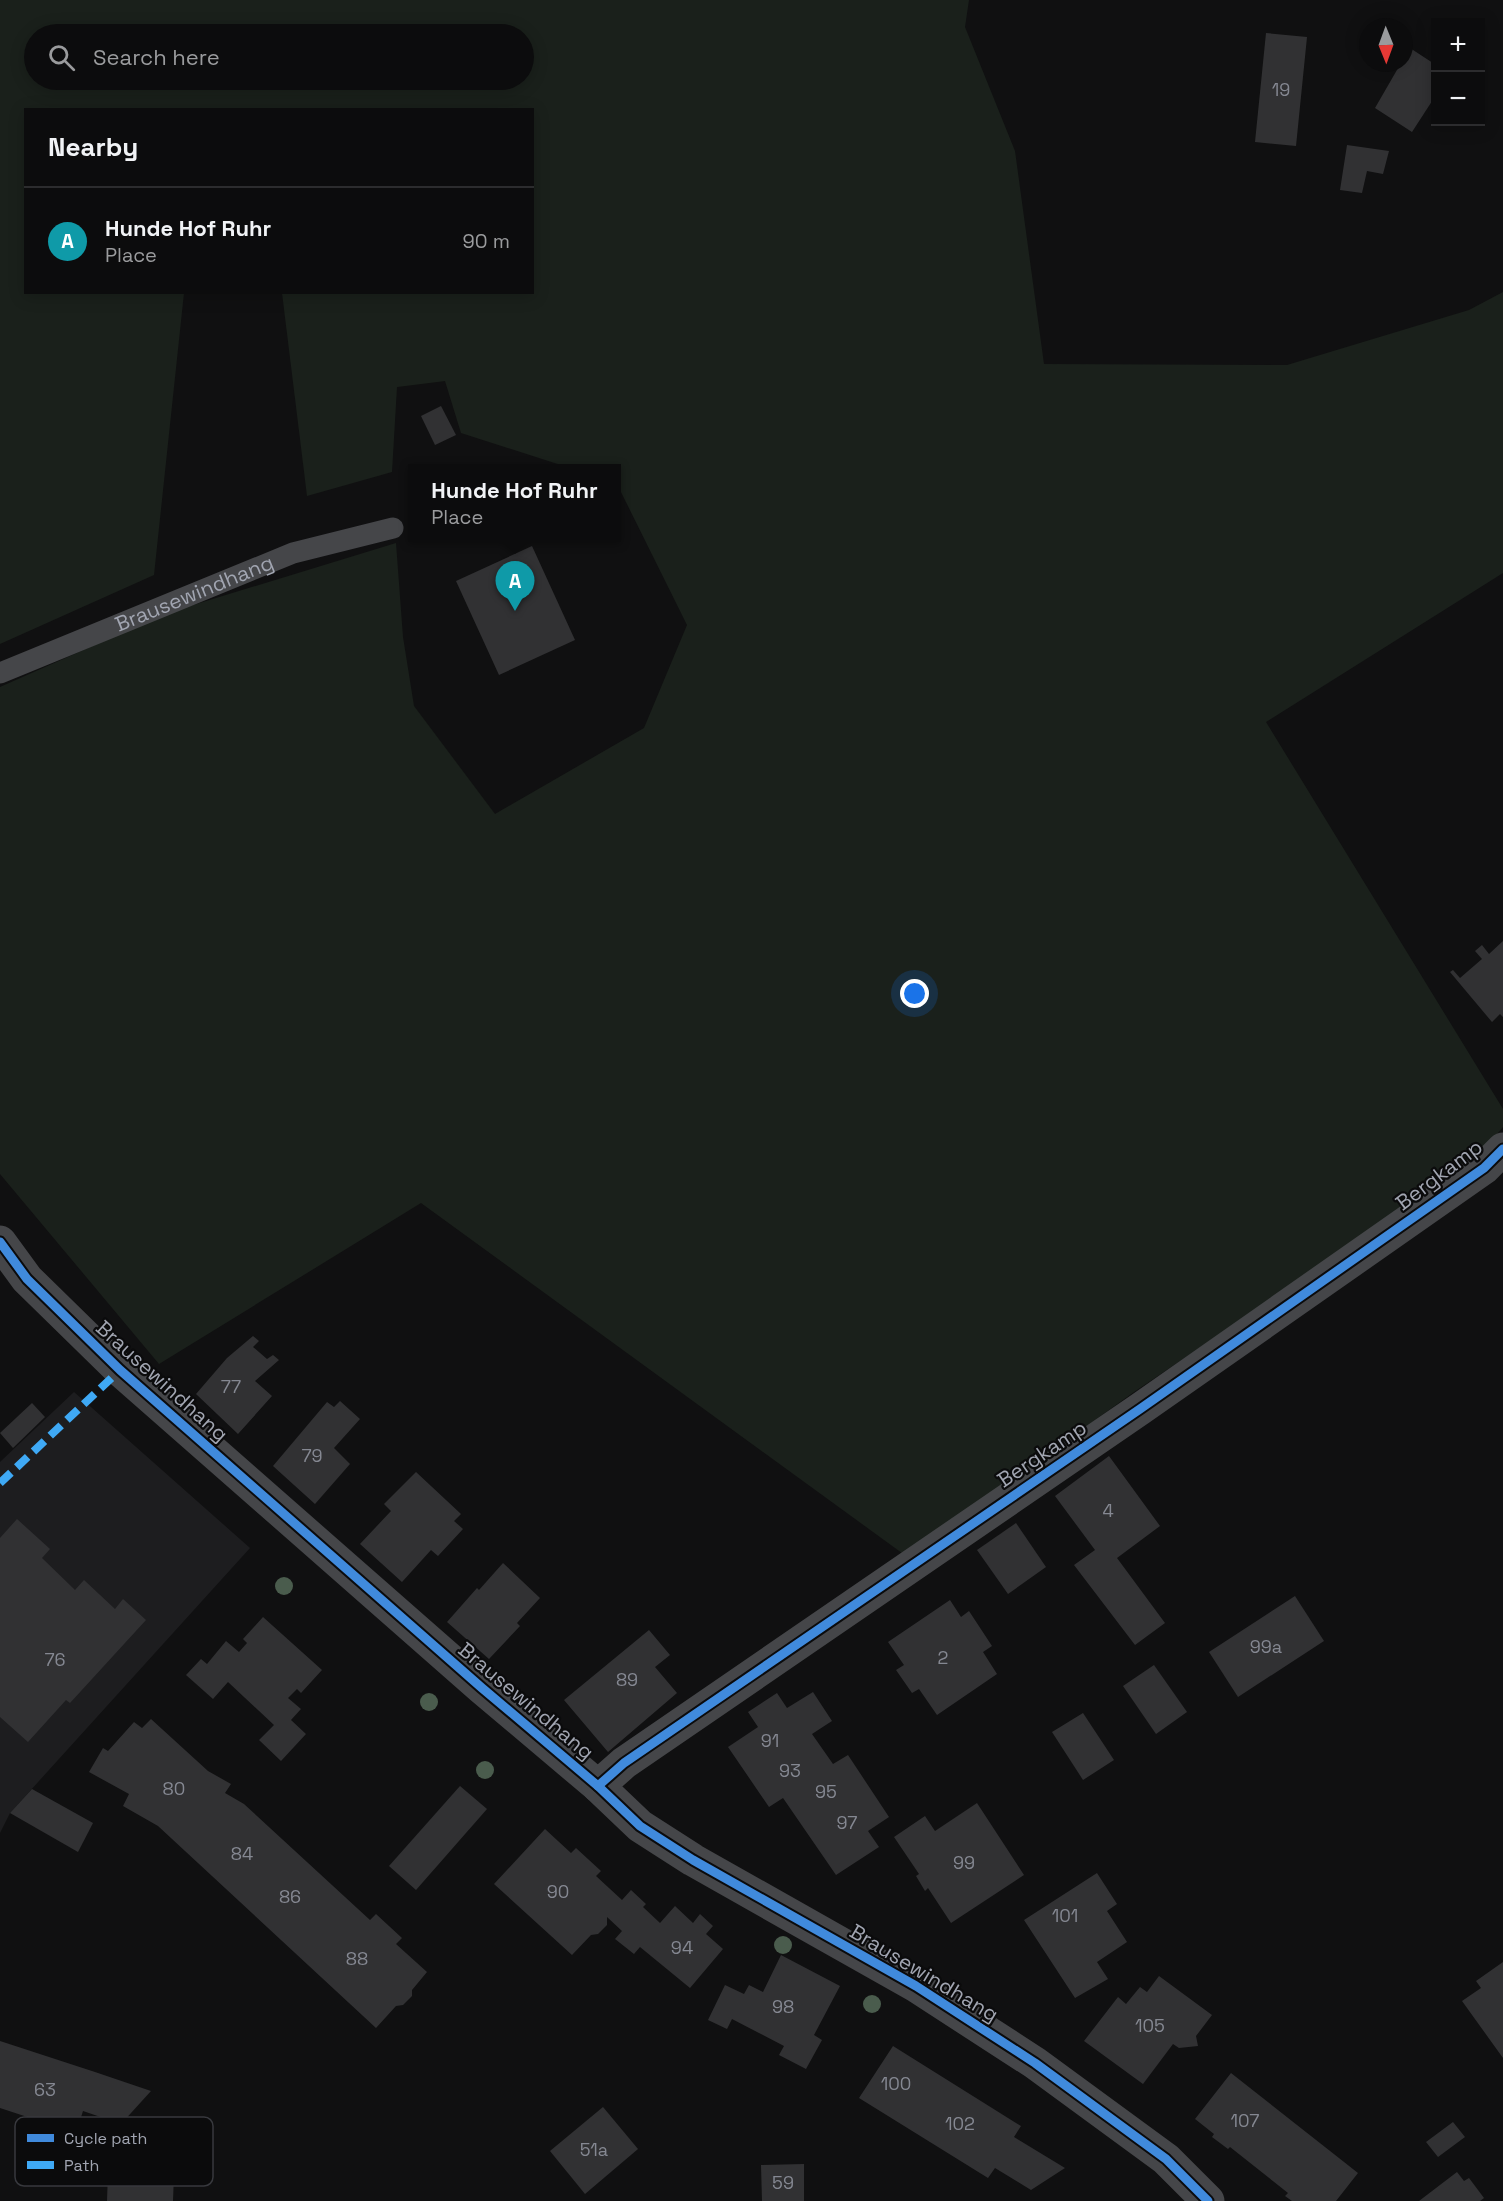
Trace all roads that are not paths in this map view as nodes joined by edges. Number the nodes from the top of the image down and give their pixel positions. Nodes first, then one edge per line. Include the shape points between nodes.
1 (393, 528) dead end
2 (0, 673) edge
3 (1503, 1149) edge
4 (0, 1242) edge
5 (598, 1786) junction
6 (1211, 2199) edge

1 - 2 lane, Brausewindhang via 293,553
3 - 5 street, Bergkamp via 1484,1168 1120,1423 624,1762
4 - 5 street, Brausewindhang via 27,1279 120,1370
5 - 6 street, Brausewindhang via 640,1826 693,1860 916,1986 1035,2063 1166,2159

